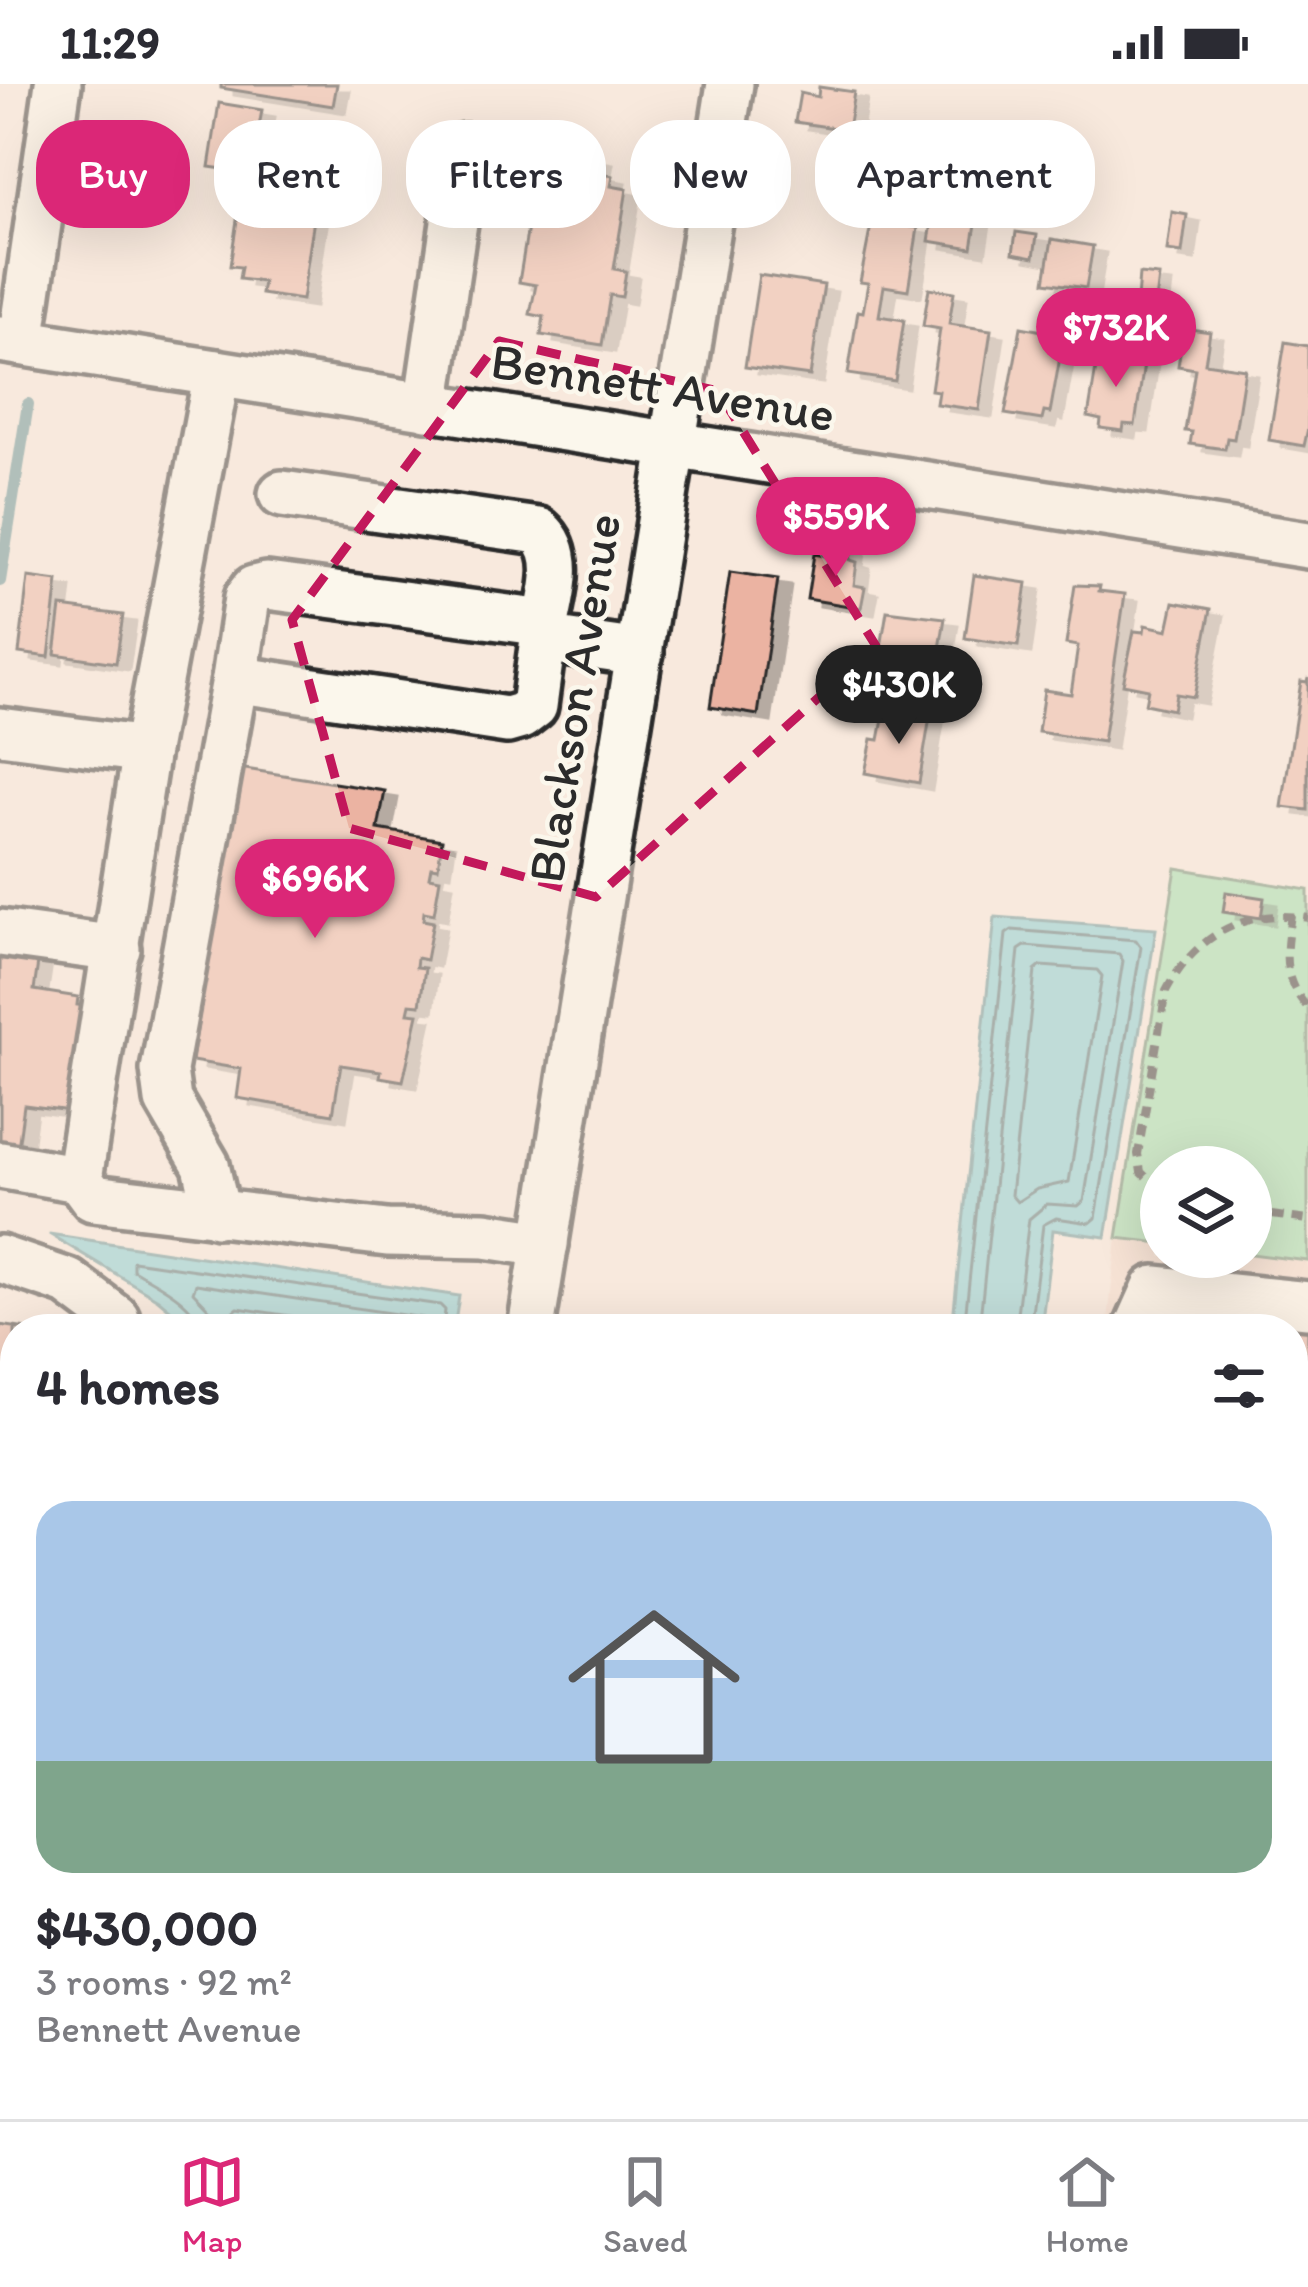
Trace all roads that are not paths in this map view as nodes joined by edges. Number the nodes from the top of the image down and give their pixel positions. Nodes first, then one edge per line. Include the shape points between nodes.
1 (58, 84) edge
2 (730, 84) edge
3 (453, 228) edge
4 (10, 340) edge
5 (217, 373) junction
6 (427, 407) junction
7 (670, 446) junction
8 (282, 494) dead end
9 (1308, 545) edge
10 (544, 631) junction
11 (640, 653) junction
12 (235, 679) junction
13 (0, 731) edge
14 (146, 750) junction
15 (0, 933) edge
16 (117, 949) junction
17 (0, 1165) edge
18 (79, 1179) junction
19 (217, 1214) junction
20 (545, 1244) junction
21 (0, 1259) edge
22 (1308, 1305) edge
23 (106, 1314) edge
24 (533, 1314) edge
25 (1144, 1314) edge

1 - 4 street
2 - 7 street, Blackson Avenue
3 - 6 street
4 - 5 street, Bennett Avenue
5 - 6 street, Bennett Avenue
5 - 14 street
6 - 7 street, Bennett Avenue
7 - 9 street, Bennett Avenue
7 - 11 street, Blackson Avenue
8 - 10 street via 539,531 556,556
10 - 11 street
10 - 12 street via 534,706 507,720
10 - 12 street via 266,586 247,598
11 - 20 street, Blackson Avenue
12 - 19 street via 164,1070 168,1100 206,1165
13 - 14 street
14 - 16 street
15 - 16 street
16 - 18 street
17 - 18 street
18 - 19 street via 93,1198
19 - 20 street
20 - 24 street, Blackson Avenue
21 - 23 street via 68,1282
22 - 25 street via 1155,1289

